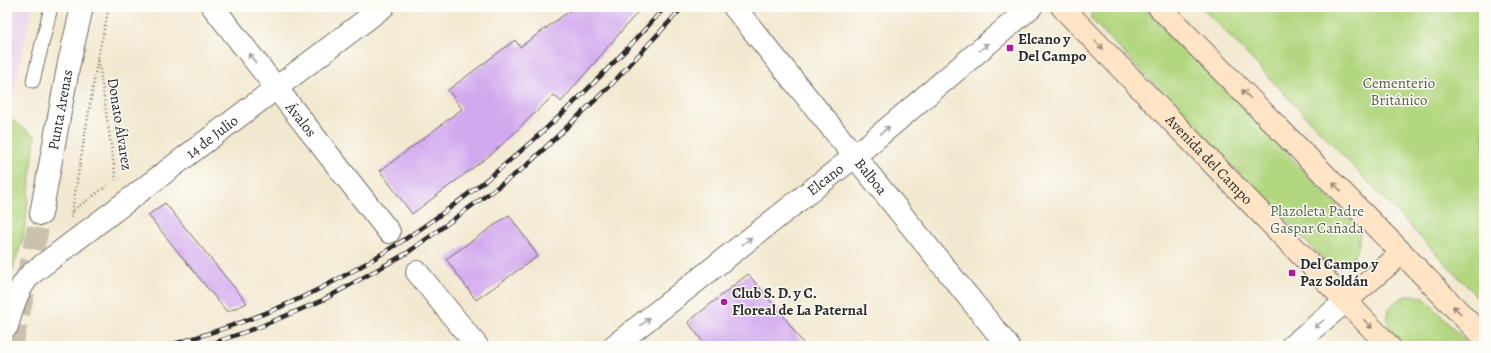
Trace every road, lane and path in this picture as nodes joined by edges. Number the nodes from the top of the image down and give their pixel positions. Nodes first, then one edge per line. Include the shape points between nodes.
1 (51, 7) edge
2 (82, 7) edge
3 (109, 7) edge
4 (213, 7) edge
5 (383, 7) edge
6 (734, 7) edge
7 (1031, 7) edge
8 (1062, 7) edge
9 (1160, 7) edge
10 (1077, 15) edge
11 (98, 57) junction
12 (33, 81) dead end
13 (276, 89) junction
14 (855, 156) junction
15 (72, 211) junction
16 (41, 214) tunnel mouth
17 (389, 232) dead end
18 (71, 243) junction
19 (1402, 252) junction
20 (417, 272) dead end
21 (1346, 301) junction
22 (7, 326) edge
23 (1484, 338) edge
24 (477, 346) edge
25 (614, 346) edge
26 (1008, 346) edge
27 (1292, 346) edge
28 (1389, 346) edge

1 - 12 lane
2 - 16 street, Punta Arenas
3 - 11 path
13 -> 4 street, Ávalos
5 - 13 street, 14 de Julio
6 - 14 street, Balboa
14 -> 7 street, Elcano
8 - 10 main road, Avenida del Campo
19 -> 9 main road
10 -> 21 main road, Avenida del Campo
11 - 15 path
11 - 15 path, Donato Álvarez via 117,179
13 - 17 street, Ávalos
13 - 18 street, 14 de Julio
25 -> 14 street, Elcano
14 - 26 street, Balboa
15 - 18 path
18 - 22 street, 14 de Julio via 22,284
19 - 21 main road
23 -> 19 main road
20 - 24 street
21 -> 27 street
21 -> 28 main road, Avenida del Campo

